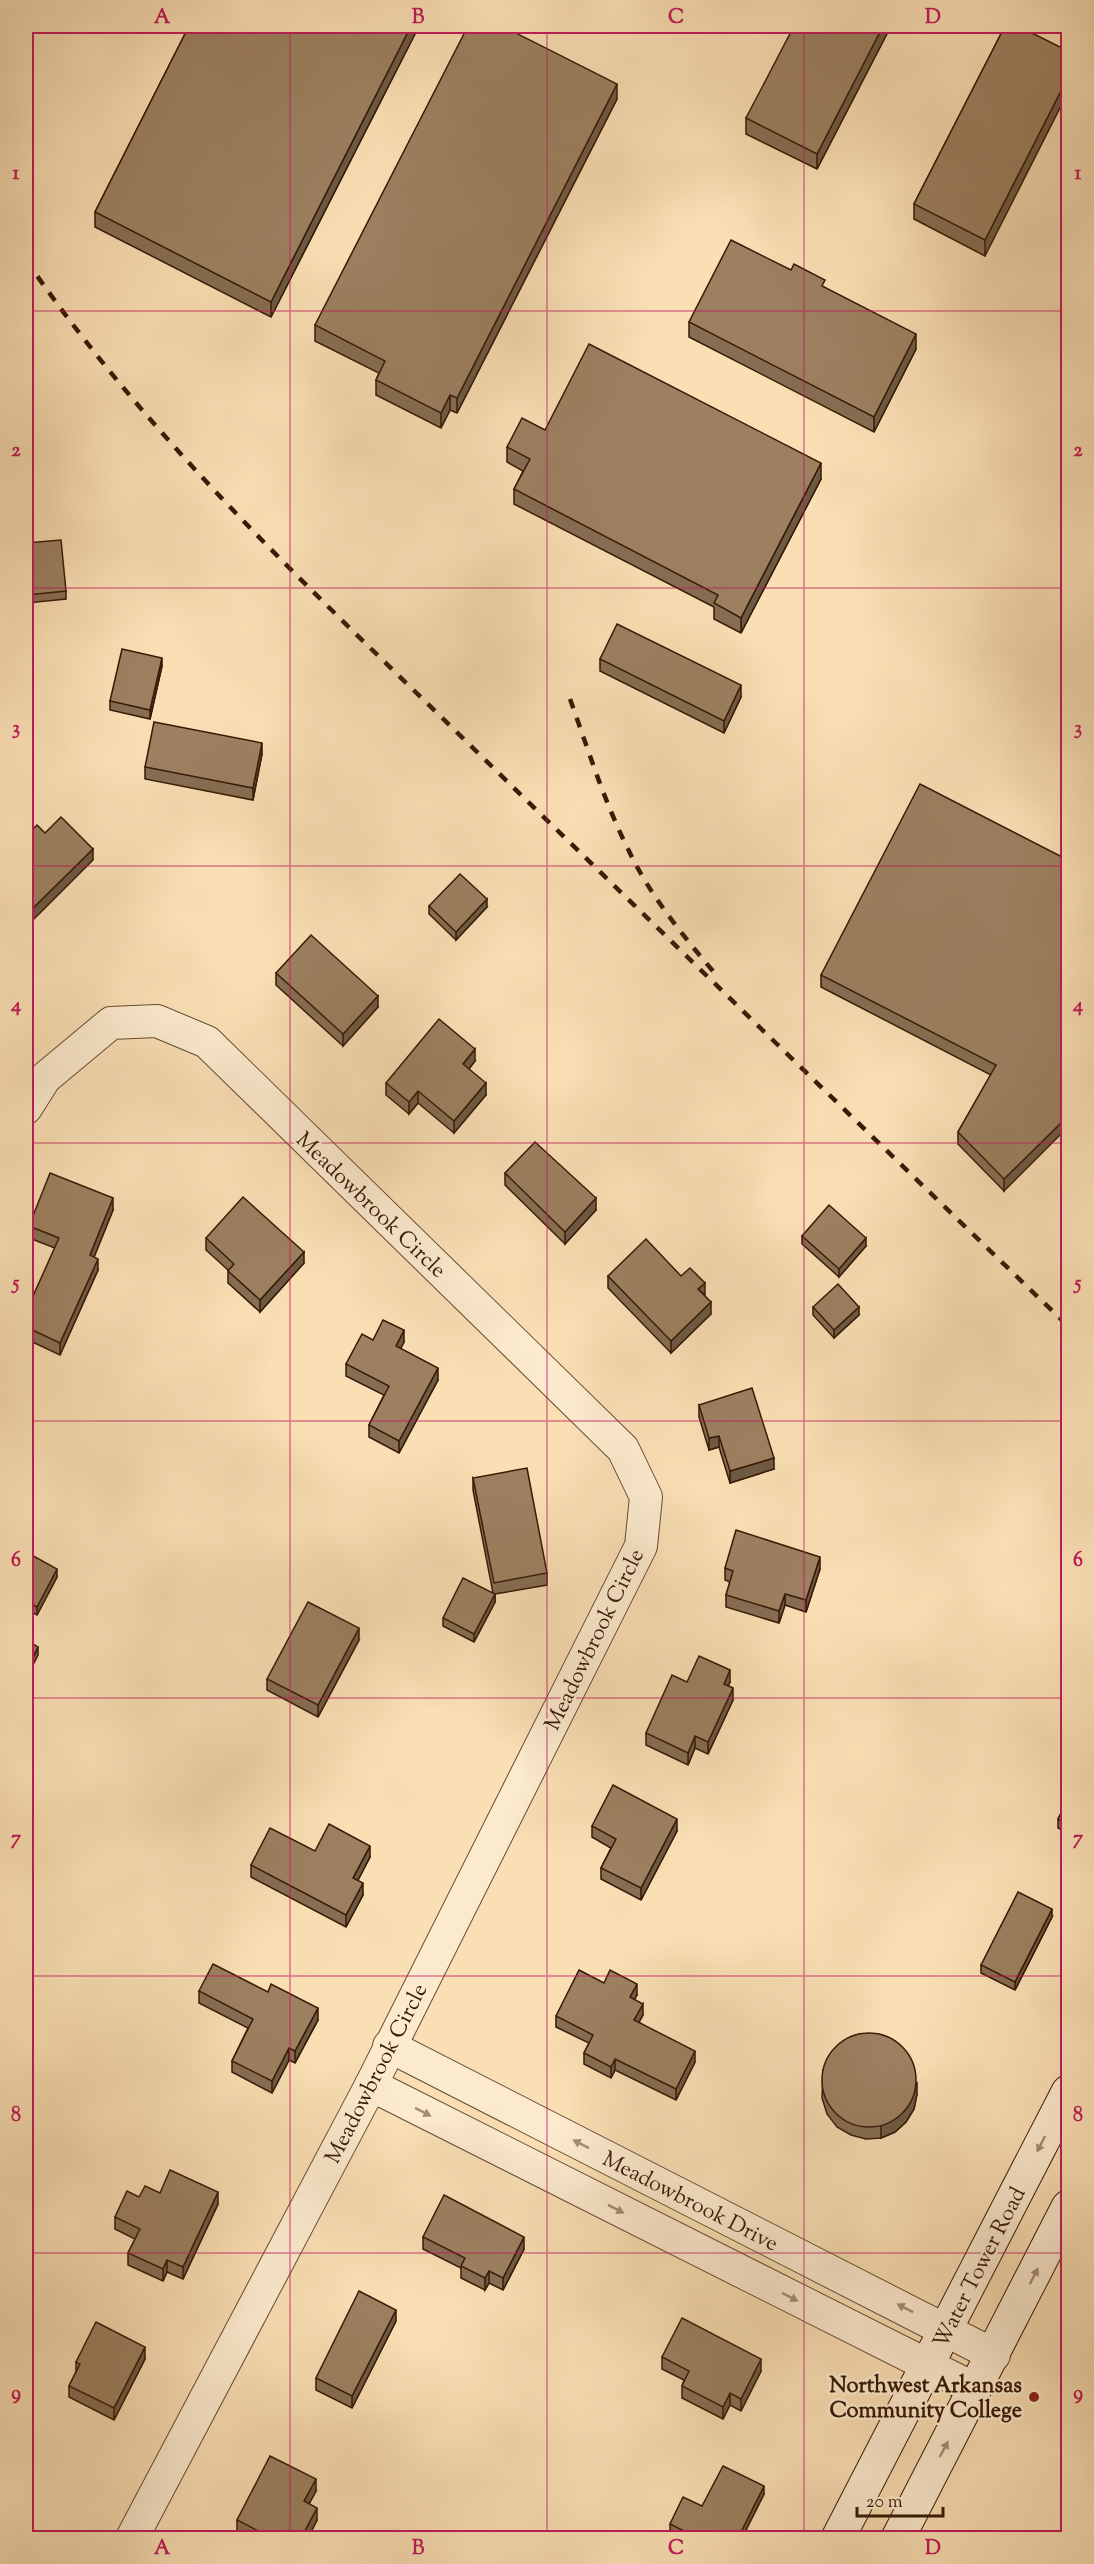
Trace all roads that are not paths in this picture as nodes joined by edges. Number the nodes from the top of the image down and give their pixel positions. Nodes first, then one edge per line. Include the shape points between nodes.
1 (26, 1108) edge
2 (389, 2046) junction
3 (371, 2085) junction
4 (1068, 2092) edge
5 (1068, 2207) edge
6 (945, 2329) junction
7 (993, 2355) junction
8 (927, 2366) junction
9 (975, 2389) junction
10 (132, 2538) edge
11 (838, 2538) edge
12 (898, 2538) edge

1 - 2 street, Meadowbrook Circle via 45,1078 111,1023 157,1021 207,1042 623,1449 646,1497 641,1546
2 - 3 street, Meadowbrook Circle
6 -> 2 street, Meadowbrook Drive
3 -> 8 street, Meadowbrook Drive
3 - 10 street, Meadowbrook Circle
4 -> 6 street, Water Tower Road
7 -> 5 street
6 - 7 street, Meadowbrook Drive
6 - 8 street, Water Tower Road
7 - 9 street
8 - 9 street, Meadowbrook Drive
8 - 11 street, Water Tower Road
12 -> 9 street

